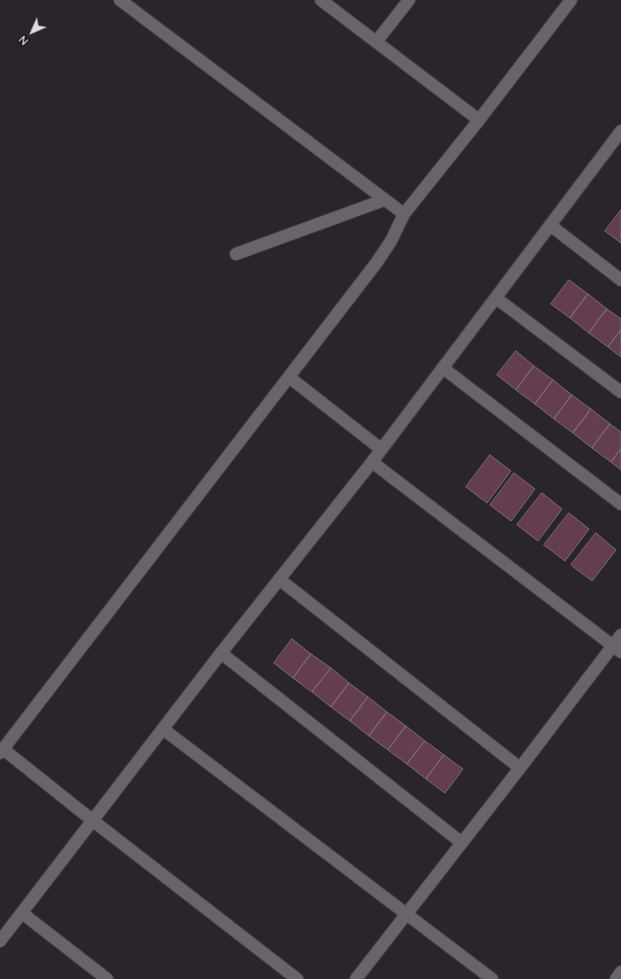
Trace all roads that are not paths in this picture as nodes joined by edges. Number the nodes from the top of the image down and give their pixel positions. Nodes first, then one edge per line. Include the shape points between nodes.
1 (120, 0) edge
2 (320, 0) edge
3 (409, 0) edge
4 (571, 0) edge
5 (376, 42) junction
6 (478, 120) junction
7 (621, 131) edge
8 (617, 144) edge
9 (384, 200) junction
10 (404, 214) junction
11 (550, 225) junction
12 (236, 254) dead end
13 (621, 280) edge
14 (496, 298) junction
15 (443, 368) junction
16 (289, 377) junction
17 (621, 392) edge
18 (381, 449) junction
19 (372, 462) junction
20 (621, 504) edge
21 (279, 579) junction
22 (621, 635) edge
23 (617, 649) edge
24 (221, 653) junction
25 (163, 729) junction
26 (2, 751) edge
27 (520, 768) junction
28 (92, 820) junction
29 (462, 843) junction
30 (22, 913) junction
31 (407, 914) junction
32 (0, 941) edge
33 (621, 972) edge
34 (107, 979) edge
35 (297, 979) edge
36 (356, 979) edge
37 (492, 979) edge
38 (616, 979) edge

1 - 9 street
2 - 5 street
3 - 5 street
4 - 6 street
5 - 6 street
6 - 10 street
7 - 8 street
8 - 11 street
9 - 10 street
9 - 12 street
10 - 16 street via 378,262
11 - 13 street
11 - 14 street
14 - 15 street
14 - 17 street
15 - 18 street
15 - 20 street
16 - 18 street
16 - 26 street
18 - 19 street
19 - 21 street
19 - 23 street
21 - 24 street
21 - 27 street
22 - 23 street
23 - 27 street
24 - 25 street
24 - 29 street
25 - 28 street
25 - 31 street
26 - 28 street
27 - 29 street
28 - 30 street
28 - 35 street
29 - 31 street
30 - 32 street
30 - 34 street
31 - 36 street
31 - 37 street
33 - 38 street

